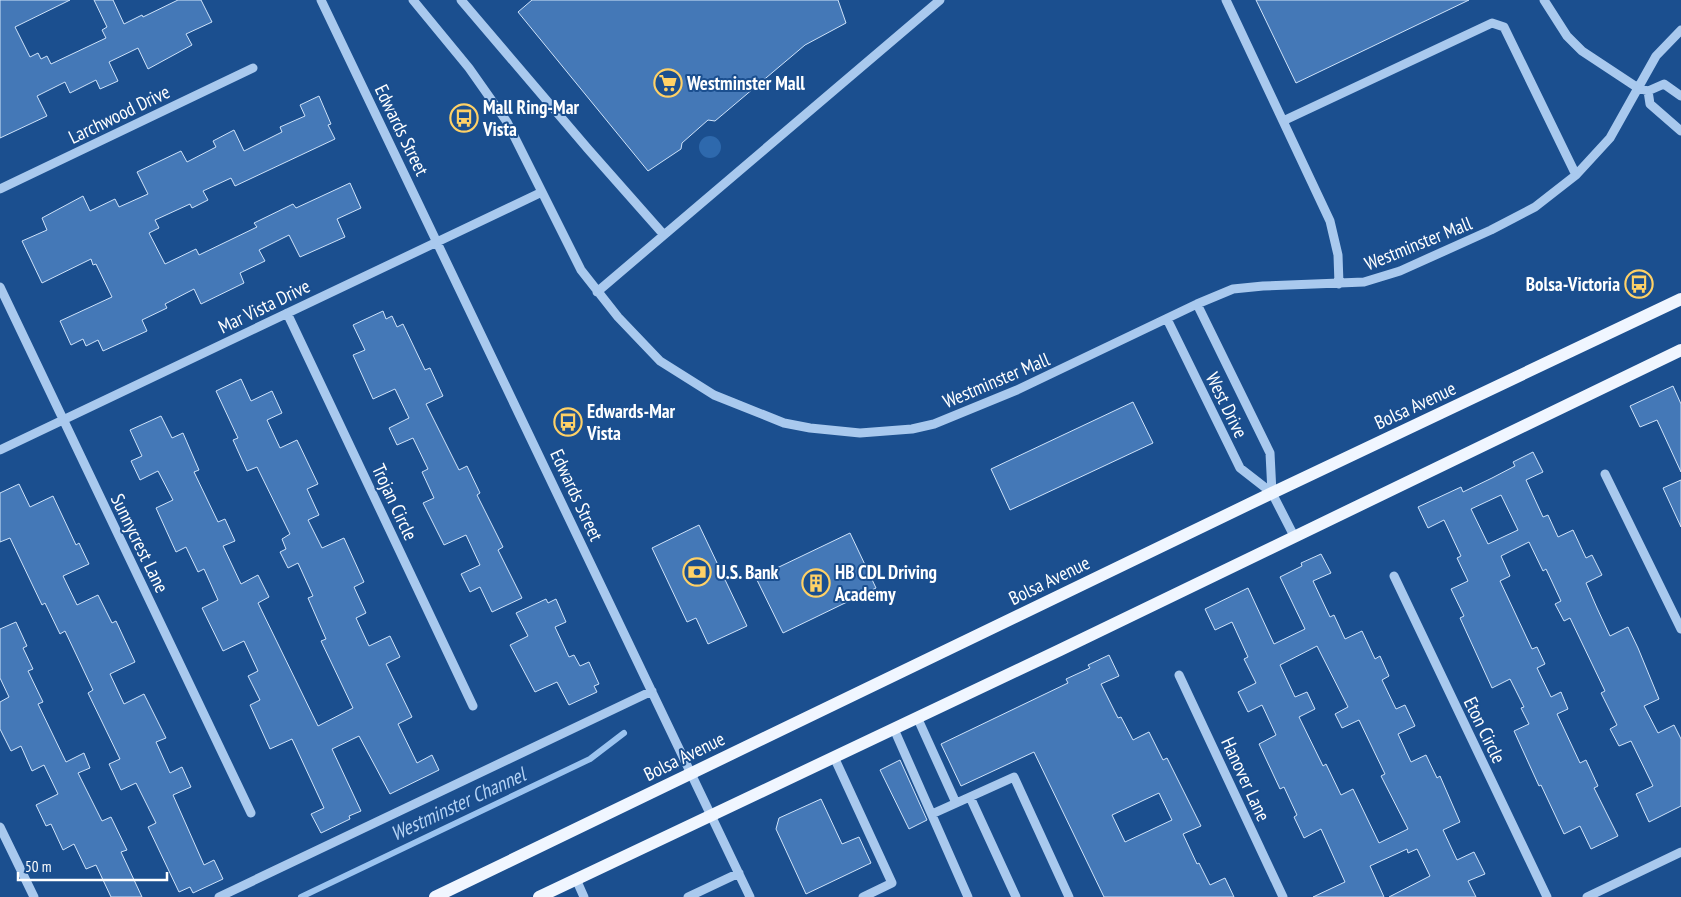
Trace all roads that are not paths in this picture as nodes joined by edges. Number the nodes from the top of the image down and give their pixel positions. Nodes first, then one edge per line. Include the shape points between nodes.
1 (321, 0) edge
2 (413, 0) edge
3 (461, 0) edge
4 (940, 0) edge
5 (1226, 0) edge
6 (1544, 0) edge
7 (1681, 30) edge
8 (253, 68) dead end
9 (1638, 88) junction
10 (1648, 91) junction
11 (1681, 96) edge
12 (1283, 121) junction
13 (1681, 131) edge
14 (1576, 175) junction
15 (0, 189) edge
16 (542, 192) junction
17 (664, 235) junction
18 (437, 241) junction
19 (1339, 284) junction
20 (0, 287) edge
21 (597, 292) junction
22 (1681, 299) edge
23 (1197, 304) junction
24 (287, 313) junction
25 (1167, 318) junction
26 (1681, 350) edge
27 (63, 420) junction
28 (0, 450) edge
29 (1605, 474) dead end
30 (1272, 493) junction
31 (1294, 536) junction
32 (1394, 576) dead end
33 (1681, 629) edge
34 (1179, 675) dead end
35 (652, 691) junction
36 (473, 706) dead end
37 (917, 717) junction
38 (894, 729) junction
39 (834, 757) junction
40 (691, 773) junction
41 (970, 797) junction
42 (956, 803) junction
43 (251, 813) dead end
44 (932, 814) junction
45 (711, 815) junction
46 (0, 827) edge
47 (1681, 852) edge
48 (738, 873) junction
49 (576, 879) junction
50 (559, 893) edge
51 (34, 897) edge
52 (219, 897) edge
53 (435, 897) edge
54 (539, 897) edge
55 (584, 897) edge
56 (688, 897) edge
57 (750, 897) edge
58 (864, 897) edge
59 (968, 897) edge
60 (1016, 897) edge
61 (1070, 897) edge
62 (1283, 897) edge
63 (1548, 897) edge
64 (1587, 897) edge

1 - 18 street, Edwards Street
2 - 16 street, Westminster Mall via 494,101
3 - 17 street
4 - 17 street
5 - 12 street
6 - 9 street via 1567,36 1582,51
7 - 9 street, Westminster Mall via 1656,56
8 - 15 street, Larchwood Drive
9 - 10 street
9 - 14 street, Westminster Mall via 1610,138
10 - 11 street via 1664,84
10 - 13 street via 1650,104
12 - 14 street via 1492,23 1504,27
12 - 19 street via 1330,221 1338,255
14 - 19 street, Westminster Mall via 1535,207 1445,251 1400,271 1364,282
16 - 18 street, Mar Vista Drive
16 - 21 street, Westminster Mall via 582,270
17 - 21 street
18 - 24 street, Mar Vista Drive
18 - 35 street, Edwards Street
19 - 23 street, Westminster Mall via 1233,289
20 - 27 street, Sunnycrest Lane
21 - 25 street, Westminster Mall via 660,361 714,395 784,423 860,433 934,424 1017,390
22 - 30 main road, Bolsa Avenue
23 - 25 street, Westminster Mall
23 - 30 street, West Drive via 1270,454
24 - 27 street, Mar Vista Drive
24 - 36 street, Trojan Circle
25 - 30 street, West Drive via 1240,468
26 - 31 main road
27 - 28 street, Mar Vista Drive
27 - 43 street, Sunnycrest Lane
29 - 33 street
30 - 31 street, West Drive
30 - 40 main road, Bolsa Avenue
31 - 37 main road
32 - 63 street, Eton Circle
34 - 62 street, Hanover Lane
35 - 40 street, Edwards Street
35 - 52 street
37 - 38 main road
37 - 42 street
38 - 39 main road
38 - 44 street
39 - 45 main road
39 - 58 street via 892,884
40 - 45 street, Edwards Street
40 - 53 main road, Bolsa Avenue
41 - 42 street
41 - 60 street
41 - 61 street via 1014,777
42 - 44 street
44 - 59 street
45 - 48 street, Edwards Street
45 - 49 main road
46 - 51 street
47 - 64 street
48 - 56 street
48 - 57 street, Edwards Street
49 - 50 main road
49 - 55 street
50 - 54 main road

